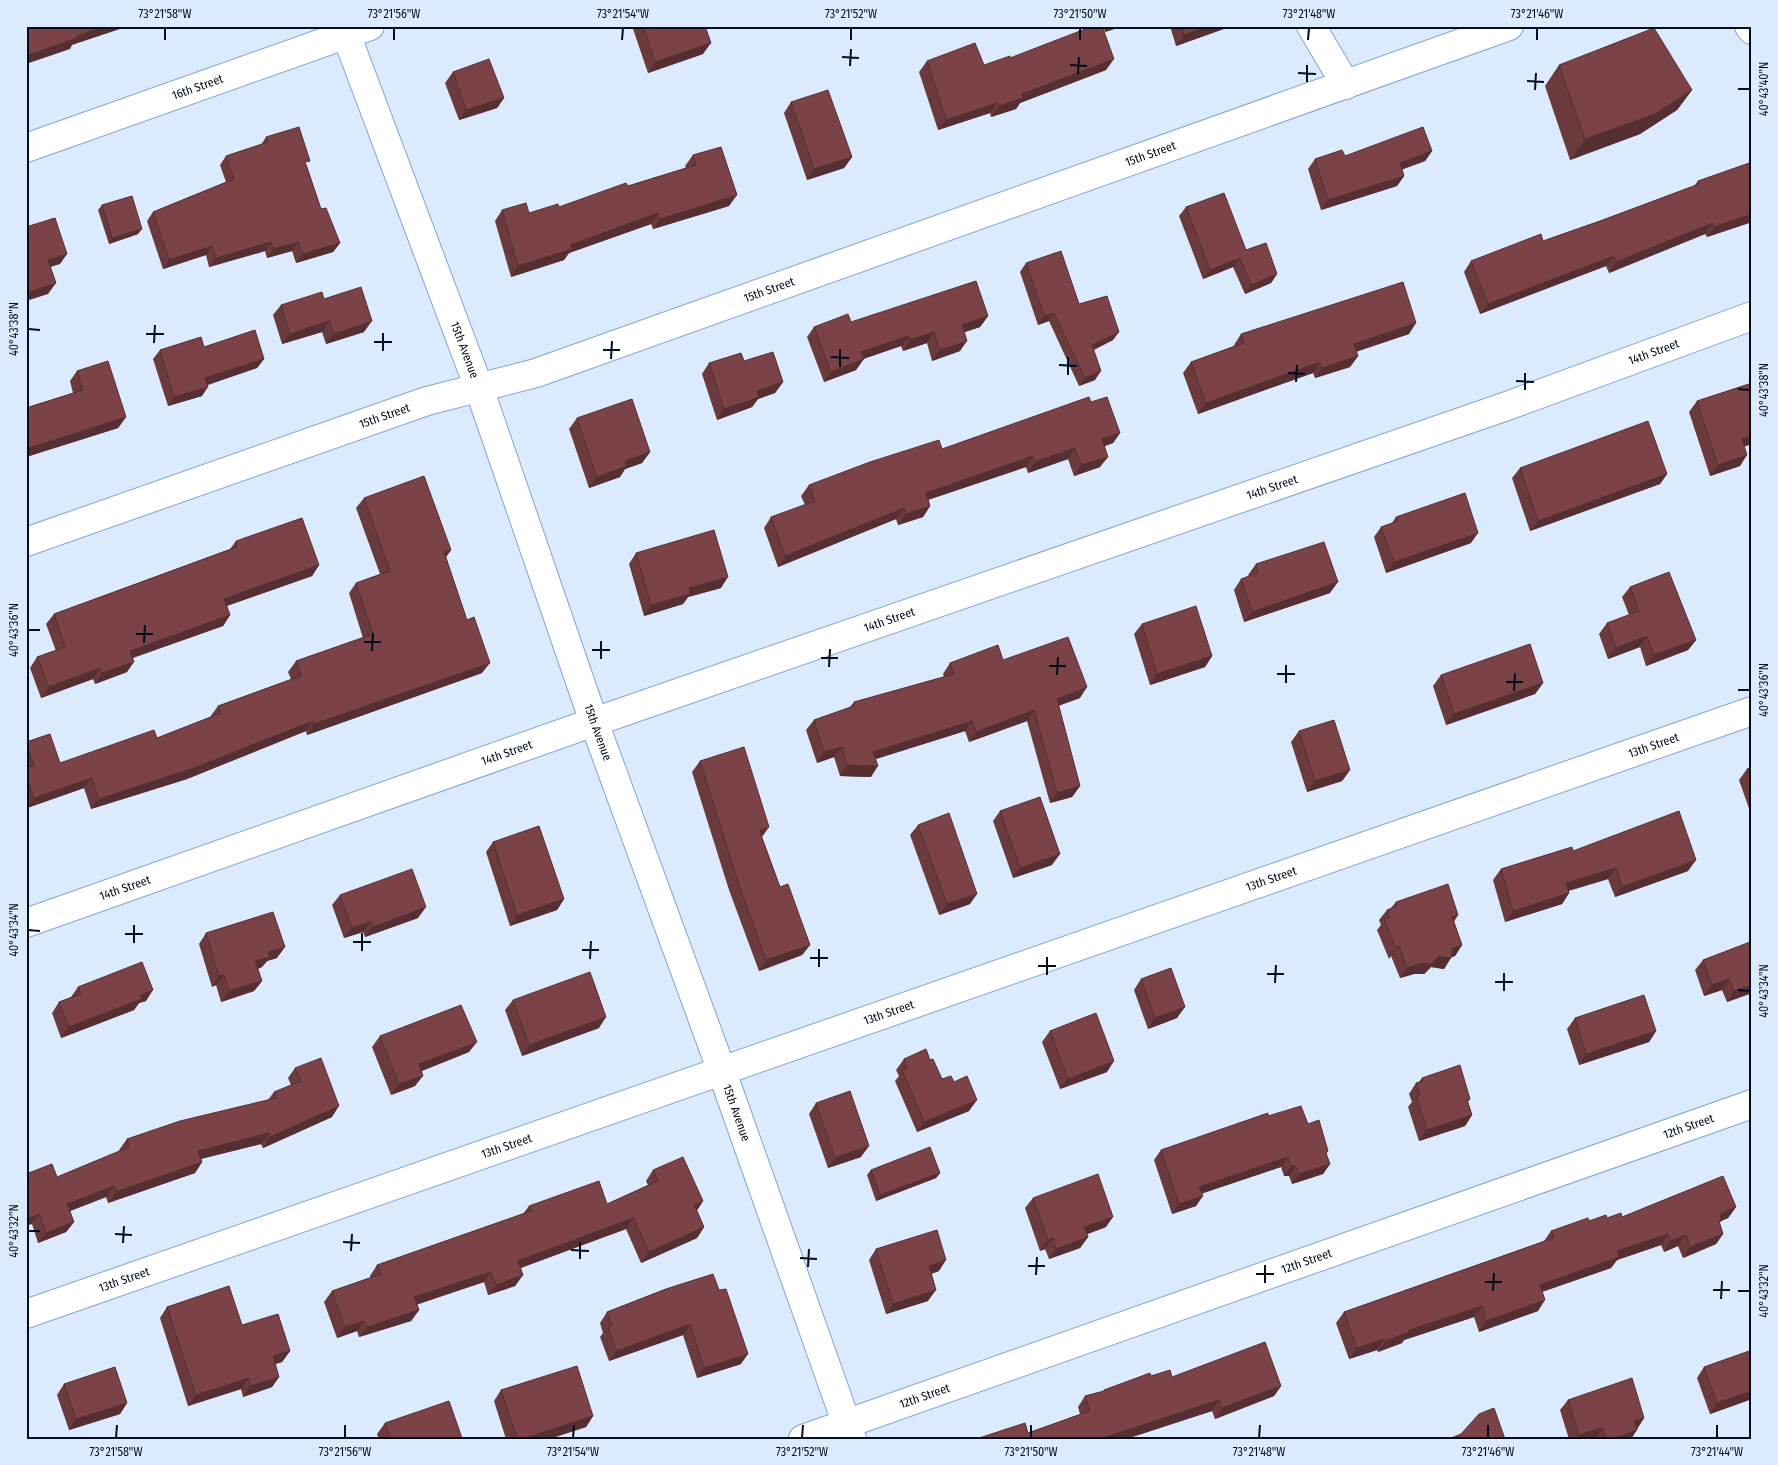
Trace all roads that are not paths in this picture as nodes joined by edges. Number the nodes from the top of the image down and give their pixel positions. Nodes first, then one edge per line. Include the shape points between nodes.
1 (1311, 26) edge
2 (1509, 26) edge
3 (1749, 26) edge
4 (353, 29) edge
5 (1752, 30) edge
6 (1346, 85) junction
7 (26, 148) edge
8 (1752, 316) edge
9 (479, 388) junction
10 (26, 542) edge
11 (1752, 711) edge
12 (594, 722) junction
13 (26, 923) edge
14 (721, 1069) junction
15 (1752, 1104) edge
16 (26, 1314) edge
17 (849, 1431) edge
18 (803, 1439) edge

1 - 6 street
2 - 6 street, 15th Street
3 - 5 street
4 - 7 street, 16th Street
4 - 9 street, 15th Avenue
6 - 9 street, 15th Street via 536,373
8 - 12 street, 14th Street via 1507,406
9 - 10 street, 15th Street via 426,401
9 - 12 street, 15th Avenue
11 - 14 street, 13th Street
12 - 13 street, 14th Street
12 - 14 street, 15th Avenue
14 - 16 street, 13th Street
14 - 17 street, 15th Avenue
15 - 17 street, 12th Street
17 - 18 street, 12th Street

